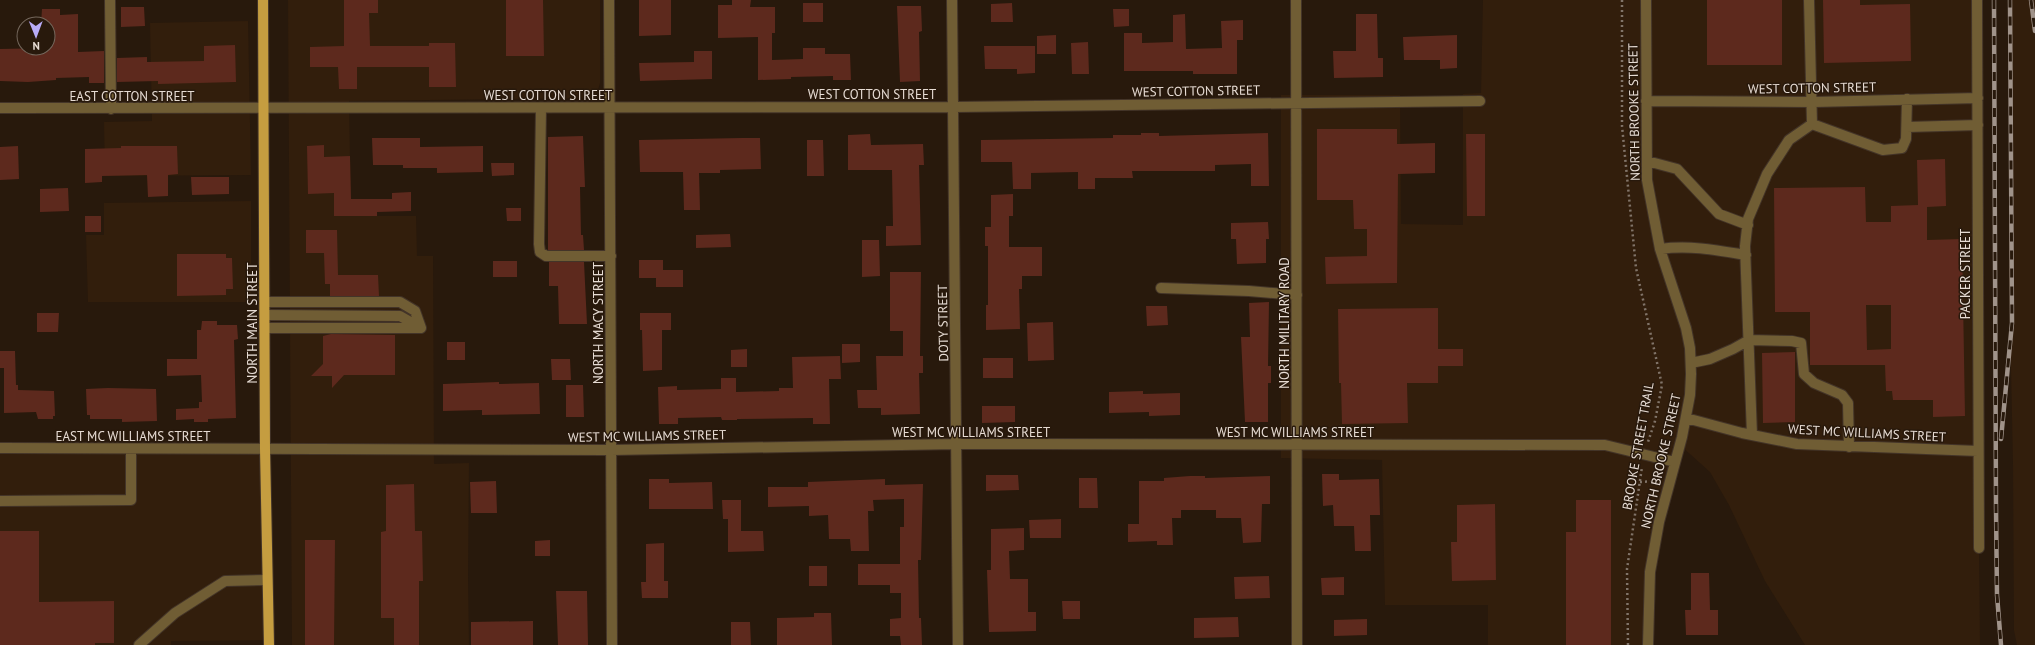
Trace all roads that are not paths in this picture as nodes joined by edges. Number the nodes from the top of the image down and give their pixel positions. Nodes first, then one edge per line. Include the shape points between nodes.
1 (110, 0) edge
2 (263, 0) edge
3 (609, 0) edge
4 (952, 0) edge
5 (1296, 0) edge
6 (1646, 0) edge
7 (1809, 0) edge
8 (1978, 0) edge
9 (1978, 98) junction
10 (1907, 99) junction
11 (1480, 101) dead end
12 (1646, 101) junction
13 (1813, 102) junction
14 (1297, 103) junction
15 (953, 107) junction
16 (0, 108) edge
17 (541, 108) junction
18 (610, 108) junction
19 (111, 109) junction
20 (264, 109) junction
21 (1812, 124) junction
22 (1978, 125) junction
23 (1907, 127) junction
24 (1647, 161) junction
25 (1748, 225) junction
26 (1660, 249) junction
27 (1746, 255) junction
28 (611, 256) junction
29 (1161, 288) dead end
30 (1297, 295) junction
31 (265, 302) junction
32 (265, 315) junction
33 (265, 328) junction
34 (421, 328) junction
35 (1749, 340) junction
36 (1691, 363) junction
37 (1686, 418) junction
38 (1752, 435) junction
39 (958, 444) junction
40 (1298, 445) junction
41 (1850, 447) junction
42 (0, 448) edge
43 (131, 449) junction
44 (265, 449) junction
45 (611, 450) junction
46 (1978, 451) junction
47 (1675, 462) junction
48 (0, 501) edge
49 (1979, 548) dead end
50 (267, 580) junction
51 (139, 645) edge
52 (269, 645) edge
53 (612, 645) edge
54 (958, 645) edge
55 (1297, 645) edge
56 (1648, 645) edge

1 - 19 street
2 - 20 main road, NORTH MAIN STREET
3 - 18 street, NORTH MACY STREET
4 - 15 street, DOTY STREET
5 - 14 street, NORTH MILITARY ROAD
6 - 12 street, NORTH BROOKE STREET
7 - 13 street
8 - 9 street, PACKER STREET
9 - 10 street, WEST COTTON STREET
9 - 22 street, PACKER STREET
10 - 13 street, WEST COTTON STREET
10 - 23 street
11 - 14 street, WEST COTTON STREET
12 - 13 street, WEST COTTON STREET
12 - 24 street, NORTH BROOKE STREET
13 - 21 street
14 - 15 street, WEST COTTON STREET
14 - 30 street, NORTH MILITARY ROAD
15 - 18 street, WEST COTTON STREET
15 - 39 street, DOTY STREET
16 - 19 street, EAST COTTON STREET
17 - 18 street, WEST COTTON STREET
17 - 20 street, WEST COTTON STREET
17 - 28 street via 540,252 546,256
18 - 28 street, NORTH MACY STREET
19 - 20 street, EAST COTTON STREET
20 - 31 main road, NORTH MAIN STREET
21 - 23 street via 1883,150 1902,148
21 - 25 street via 1789,140 1767,174 1748,219
22 - 23 street
22 - 46 street, PACKER STREET
24 - 25 street via 1677,169 1720,214
24 - 26 street, NORTH BROOKE STREET via 1647,180
25 - 27 street
26 - 27 street via 1682,246
26 - 36 street, NORTH BROOKE STREET via 1686,328
27 - 35 street
28 - 45 street, NORTH MACY STREET
29 - 30 street via 1249,290
30 - 40 street, NORTH MILITARY ROAD
31 - 32 main road, NORTH MAIN STREET
31 - 34 street via 400,302 415,311
32 - 33 main road, NORTH MAIN STREET
32 - 34 street via 400,316
33 - 34 street
33 - 44 main road, NORTH MAIN STREET
35 - 36 street via 1710,359
35 - 38 street
35 - 41 street via 1801,343 1804,374 1814,384 1842,395 1848,403
36 - 37 street, NORTH BROOKE STREET
37 - 38 street, WEST MC WILLIAMS STREET
37 - 47 street, NORTH BROOKE STREET
38 - 41 street, WEST MC WILLIAMS STREET via 1797,444
39 - 40 street, WEST MC WILLIAMS STREET
39 - 45 street, WEST MC WILLIAMS STREET
39 - 54 street, DOTY STREET
40 - 47 street, WEST MC WILLIAMS STREET via 1605,445
40 - 55 street, NORTH MILITARY ROAD
41 - 46 street, WEST MC WILLIAMS STREET
42 - 43 street, EAST MC WILLIAMS STREET
43 - 44 street, EAST MC WILLIAMS STREET
43 - 48 street via 131,500
44 - 45 street, WEST MC WILLIAMS STREET
44 - 50 main road, NORTH MAIN STREET
45 - 53 street, NORTH MACY STREET
46 - 49 street, PACKER STREET
47 - 56 street, NORTH BROOKE STREET via 1659,522 1650,572
50 - 51 street via 225,581 175,613
50 - 52 main road, NORTH MAIN STREET

